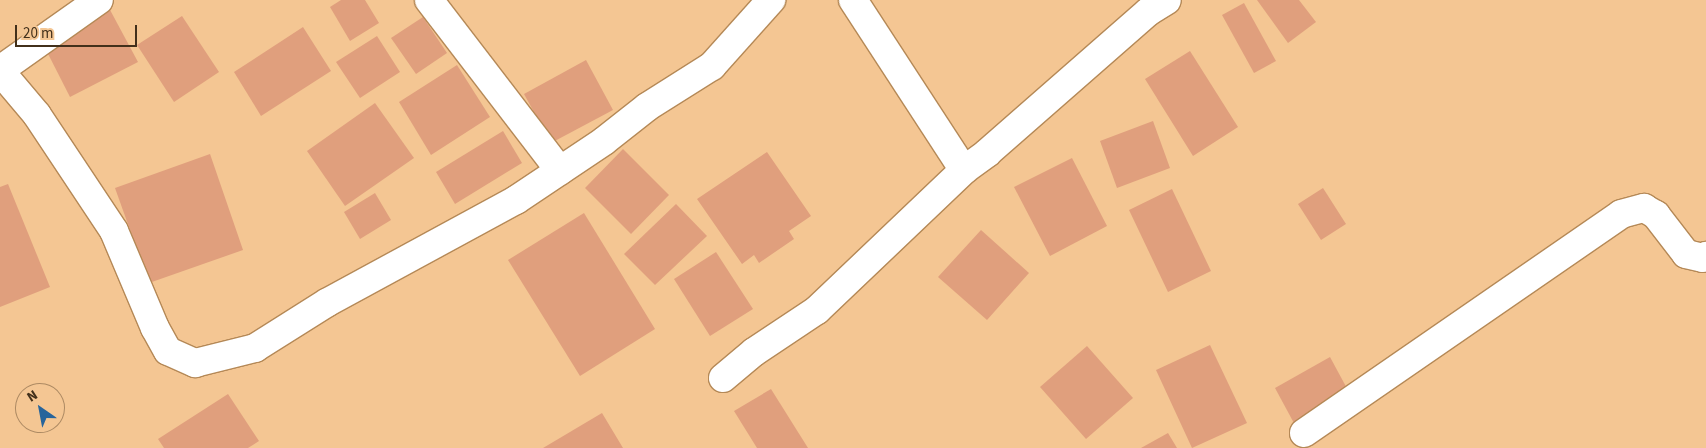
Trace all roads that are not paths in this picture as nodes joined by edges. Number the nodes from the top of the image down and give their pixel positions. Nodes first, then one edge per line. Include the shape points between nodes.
1 (99, 0) edge
2 (429, 0) edge
3 (771, 0) edge
4 (853, 0) edge
5 (1167, 0) edge
6 (0, 71) edge
7 (964, 170) junction
8 (560, 171) junction
9 (1706, 256) edge
10 (723, 378) dead end
11 (1304, 433) dead end

1 - 6 street
2 - 8 street
3 - 8 street via 712,66 647,107 604,142
4 - 7 street
5 - 7 street via 1148,12
6 - 8 street via 37,115 114,231 168,351 195,363 255,348 328,302 516,200
7 - 10 street via 817,310 754,352
9 - 11 street via 1686,254 1656,214 1644,208 1621,214

